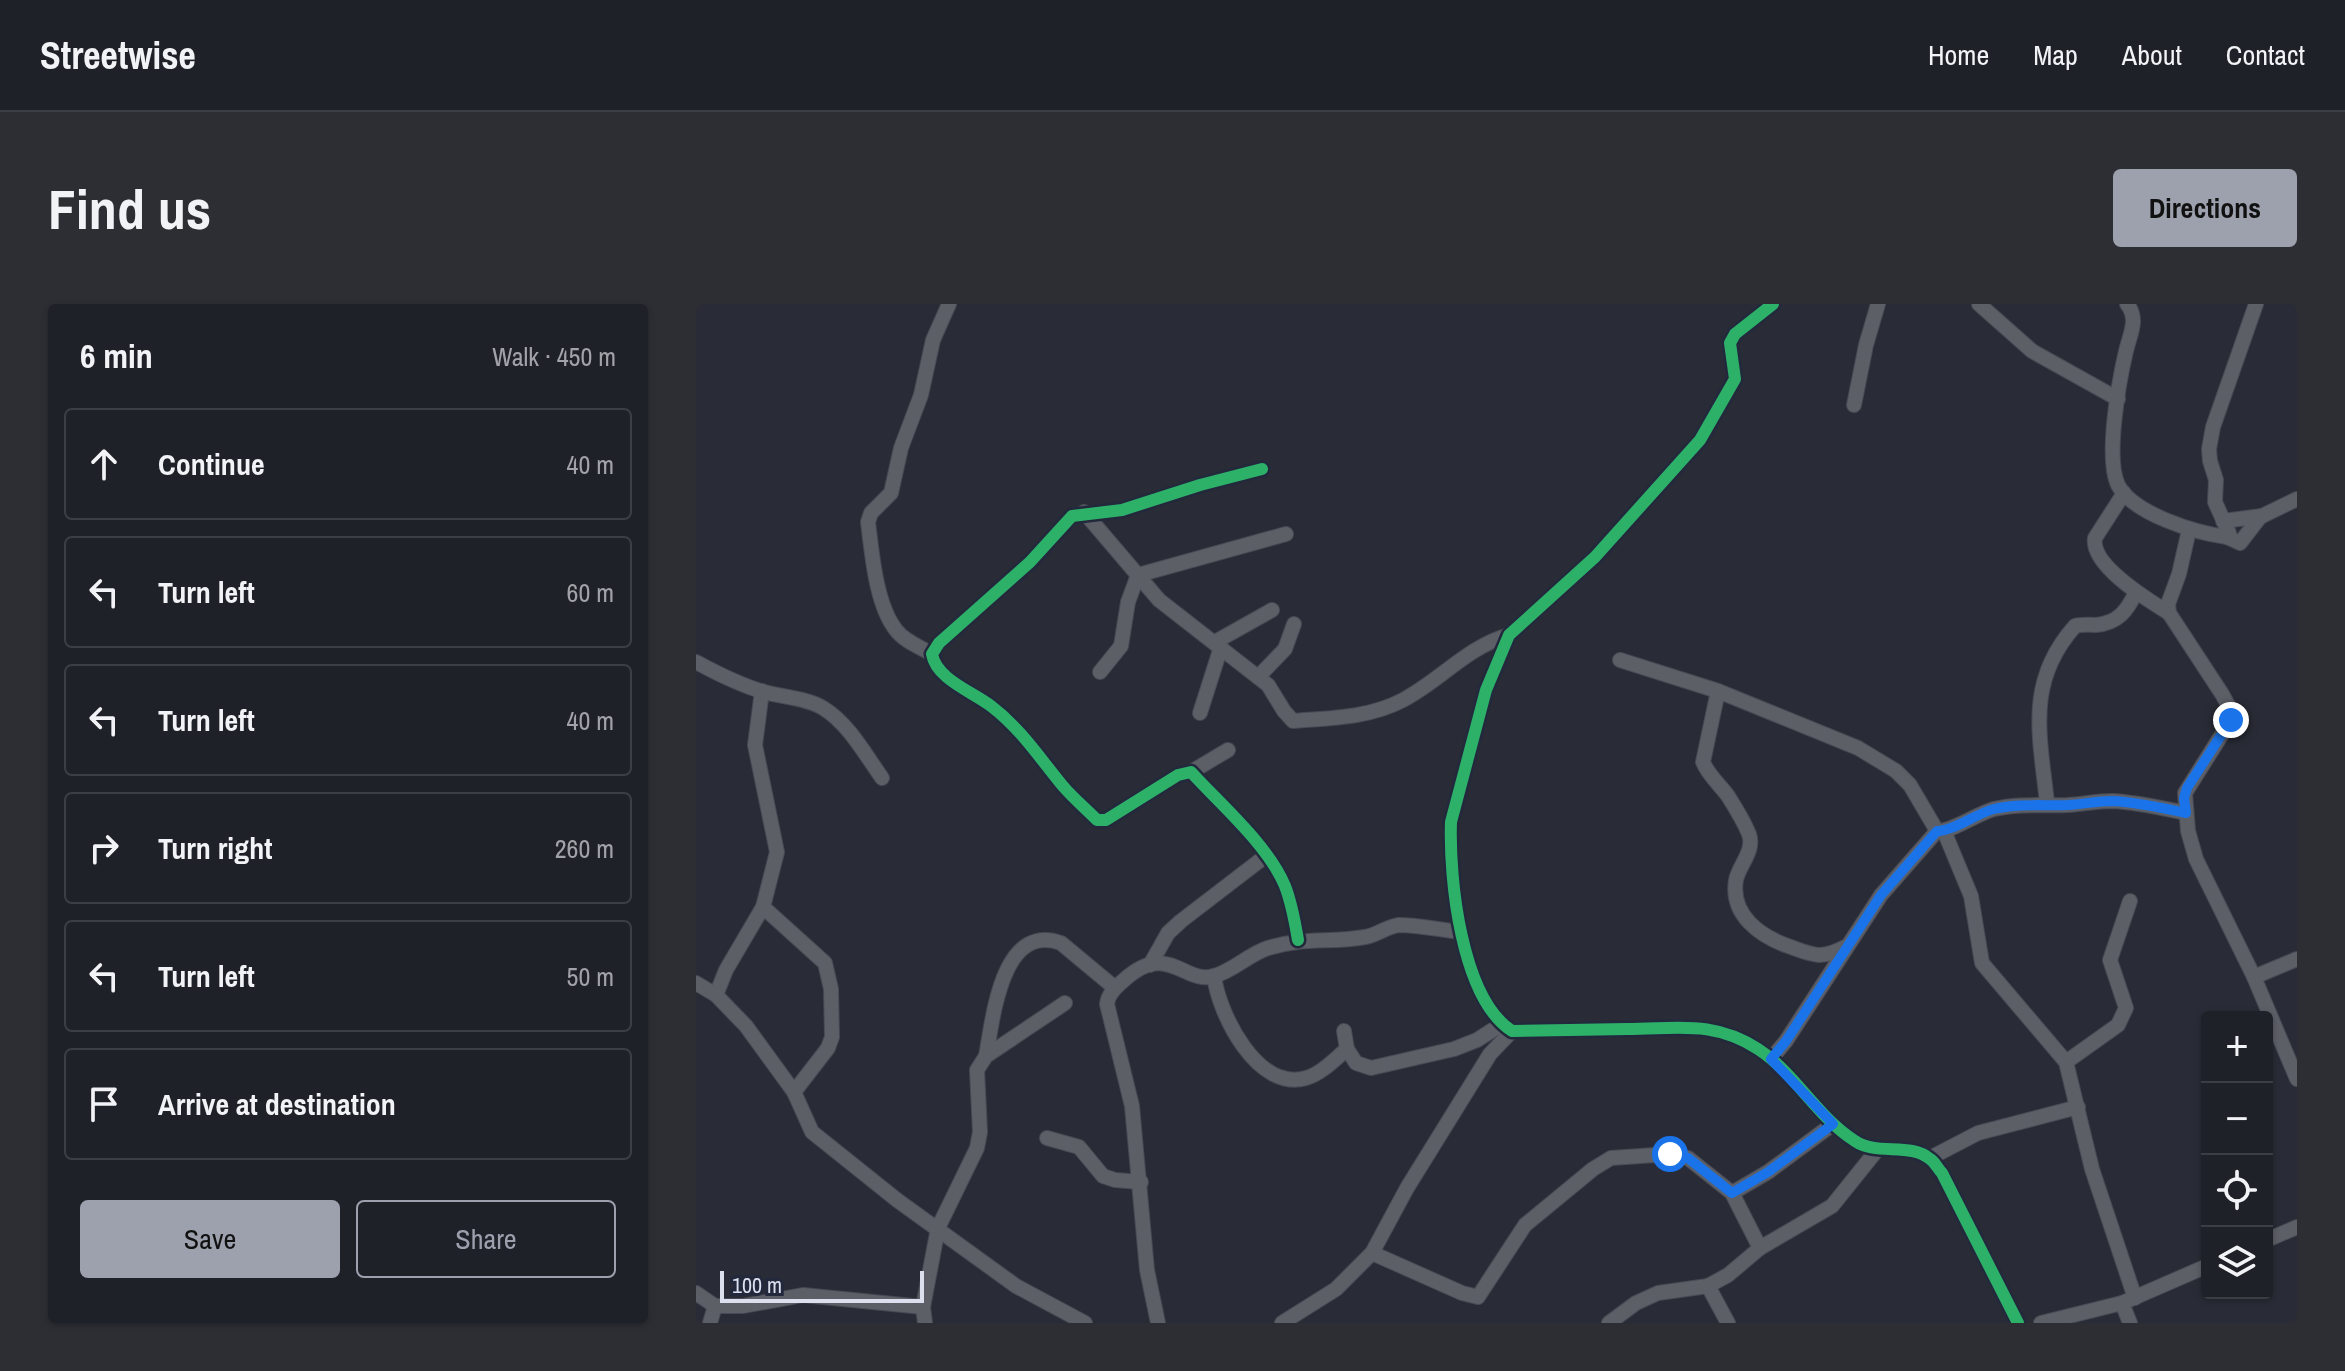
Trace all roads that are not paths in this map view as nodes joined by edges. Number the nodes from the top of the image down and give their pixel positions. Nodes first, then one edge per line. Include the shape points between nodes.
1 (949, 304) edge
2 (1773, 304) edge
3 (1878, 304) edge
4 (1979, 304) edge
5 (2127, 304) edge
6 (2256, 304) edge
7 (2118, 399) junction
8 (1854, 405) dead end
9 (1262, 469) dead end
10 (2124, 493) junction
11 (2297, 499) edge
12 (1084, 512) junction
13 (2262, 516) junction
14 (2223, 521) junction
15 (2189, 530) junction
16 (1286, 534) dead end
17 (2227, 537) junction
18 (1138, 575) junction
19 (2136, 592) junction
20 (1272, 610) dead end
21 (2169, 613) junction
22 (1294, 624) dead end
23 (1509, 635) junction
24 (1218, 644) junction
25 (932, 654) junction
26 (1620, 660) dead end
27 (696, 662) edge
28 (1100, 672) dead end
29 (1258, 677) junction
30 (762, 691) junction
31 (1718, 691) junction
32 (1200, 713) dead end
33 (1228, 750) dead end
34 (1191, 772) junction
35 (882, 778) dead end
36 (2047, 803) junction
37 (2186, 813) junction
38 (1940, 831) junction
39 (1267, 855) junction
40 (2130, 901) dead end
41 (763, 907) junction
42 (1460, 932) junction
43 (1298, 940) junction
44 (1845, 947) junction
45 (2297, 959) edge
46 (1150, 965) junction
47 (1214, 976) junction
48 (2254, 977) junction
49 (698, 988) edge
50 (1115, 988) junction
51 (716, 995) junction
52 (1065, 1003) dead end
53 (1507, 1028) junction
54 (1344, 1031) dead end
55 (1347, 1049) junction
56 (986, 1056) junction
57 (1771, 1059) junction
58 (2066, 1062) junction
59 (2297, 1079) edge
60 (794, 1092) junction
61 (2078, 1107) junction
62 (1833, 1124) junction
63 (1047, 1138) dead end
64 (1877, 1150) junction
65 (1930, 1158) junction
66 (1141, 1182) junction
67 (1732, 1193) junction
68 (2297, 1227) edge
69 (938, 1228) junction
70 (2273, 1237) edge
71 (1760, 1248) junction
72 (1372, 1253) junction
73 (2201, 1269) edge
74 (1708, 1286) junction
75 (696, 1293) edge
76 (2129, 1301) junction
77 (715, 1306) junction
78 (923, 1307) junction
79 (710, 1323) edge
80 (925, 1323) edge
81 (1085, 1323) edge
82 (1158, 1323) edge
83 (1282, 1323) edge
84 (1609, 1323) edge
85 (1728, 1323) edge
86 (2018, 1323) edge
87 (2041, 1323) edge
88 (2130, 1323) edge

1 - 25 street via 933,340 891,493 868,522 876,583 894,629
2 - 23 street via 1730,343 1735,379 1700,440 1595,557
3 - 8 street
4 - 7 street via 2032,351
5 - 7 street via 2134,323
6 - 14 street via 2209,449 2215,502
7 - 10 street via 2111,454
9 - 12 street via 1122,510
10 - 15 street
10 - 19 street via 2093,544 2105,564
11 - 13 street
12 - 18 street
12 - 25 street via 1072,516
13 - 14 street
13 - 17 street via 2240,543
14 - 17 street
15 - 17 street
15 - 21 street
16 - 18 street
18 - 24 street via 1159,600
18 - 28 street via 1121,646
19 - 21 street
19 - 36 street via 2119,618 2075,626 2043,681 2038,701
20 - 24 street
21 - 37 street via 2231,716 2187,788
22 - 29 street via 1285,649
23 - 29 street via 1479,646 1404,700 1372,713 1293,721
23 - 42 street via 1486,690 1451,822
24 - 29 street
24 - 32 street
25 - 34 street via 949,678 1019,730 1097,820 1106,820
26 - 31 street
27 - 30 street
30 - 35 street via 821,706 853,737
30 - 41 street via 755,745 777,852
31 - 38 street via 1858,748 1896,771
31 - 44 street via 1703,762 1750,836 1736,880 1741,912 1767,939 1816,956
33 - 34 street
34 - 39 street
36 - 37 street via 2111,801
36 - 38 street via 1974,815
37 - 48 street via 2196,859
38 - 44 street via 1881,895
38 - 58 street via 1971,896 1982,963
39 - 43 street via 1284,884
39 - 46 street via 1168,933
40 - 58 street via 2110,960 2126,1008 2118,1025
41 - 51 street
41 - 60 street via 825,963 831,989 832,1037
42 - 43 street via 1397,925 1367,937
42 - 53 street via 1483,995
43 - 47 street via 1265,949
44 - 57 street
45 - 48 street
46 - 47 street via 1165,962
46 - 50 street
47 - 55 street via 1237,1040 1283,1079 1305,1078
48 - 59 street
49 - 51 street
50 - 56 street via 1061,943 1032,942 1002,977
50 - 66 street via 1107,1004 1132,1106
51 - 60 street
52 - 56 street
53 - 55 street via 1454,1049 1371,1068 1356,1063
53 - 57 street via 1686,1025 1728,1034
53 - 72 street
54 - 55 street
56 - 69 street via 977,1070 977,1148
57 - 62 street
58 - 61 street
60 - 69 street via 812,1132
61 - 65 street via 1978,1133
61 - 76 street
62 - 64 street via 1857,1143
62 - 67 street
63 - 66 street via 1079,1147 1103,1176
64 - 65 street
64 - 71 street via 1832,1206
65 - 86 street
66 - 82 street via 1147,1270
67 - 71 street
67 - 72 street via 1688,1158 1611,1158 1525,1225 1478,1297
68 - 70 street
69 - 78 street
69 - 81 street via 1016,1286
71 - 74 street
72 - 83 street via 1336,1289
73 - 76 street
74 - 84 street via 1658,1293
74 - 85 street
75 - 77 street
76 - 87 street
76 - 88 street
77 - 78 street via 803,1295
77 - 79 street
78 - 80 street

